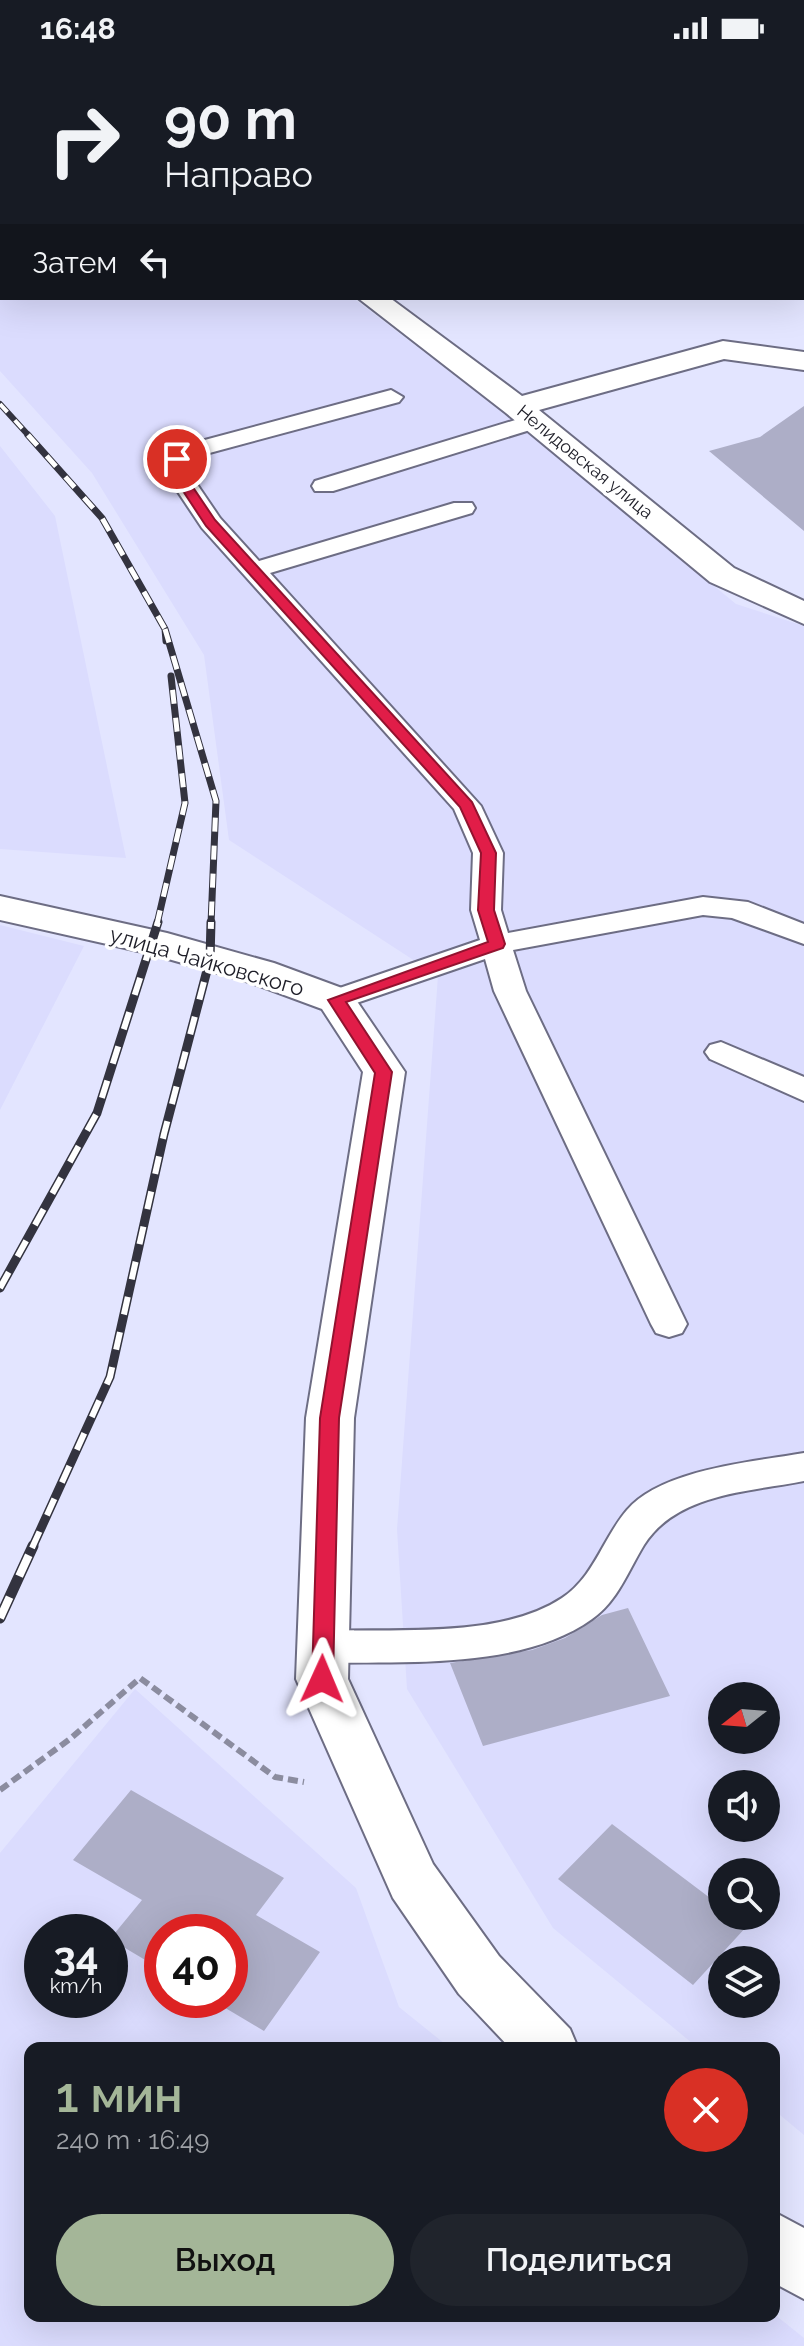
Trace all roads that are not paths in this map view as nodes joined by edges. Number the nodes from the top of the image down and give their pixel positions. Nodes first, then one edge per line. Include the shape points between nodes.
1 (375, 300) edge
2 (804, 361) edge
3 (391, 397) dead end
4 (526, 414) junction
5 (324, 486) dead end
6 (463, 508) dead end
7 (254, 570) junction
8 (804, 614) edge
9 (0, 908) edge
10 (804, 935) edge
11 (497, 944) junction
12 (336, 1000) junction
13 (721, 1052) dead end
14 (804, 1090) edge
15 (669, 1324) dead end
16 (804, 1467) edge
17 (323, 1647) junction
18 (543, 2042) edge
19 (780, 2248) edge
20 (804, 2268) edge

1 - 4 street, Нелидовская улица
2 - 4 street via 723,350
3 - 7 lane via 177,459 174,468 183,486
4 - 5 lane
4 - 8 street, Нелидовская улица via 722,575
6 - 7 lane
7 - 11 lane via 467,806 488,853 486,910
9 - 12 street, улица Чайковского via 153,942
10 - 11 lane via 737,909 703,906
11 - 12 lane
11 - 15 lane via 510,991
12 - 17 street via 384,1072 330,1418
13 - 14 lane
16 - 17 lane via 693,1491 652,1509 603,1586 574,1611 554,1620 454,1643
17 - 18 street via 322,1679 413,1881 479,1975
19 - 20 street

